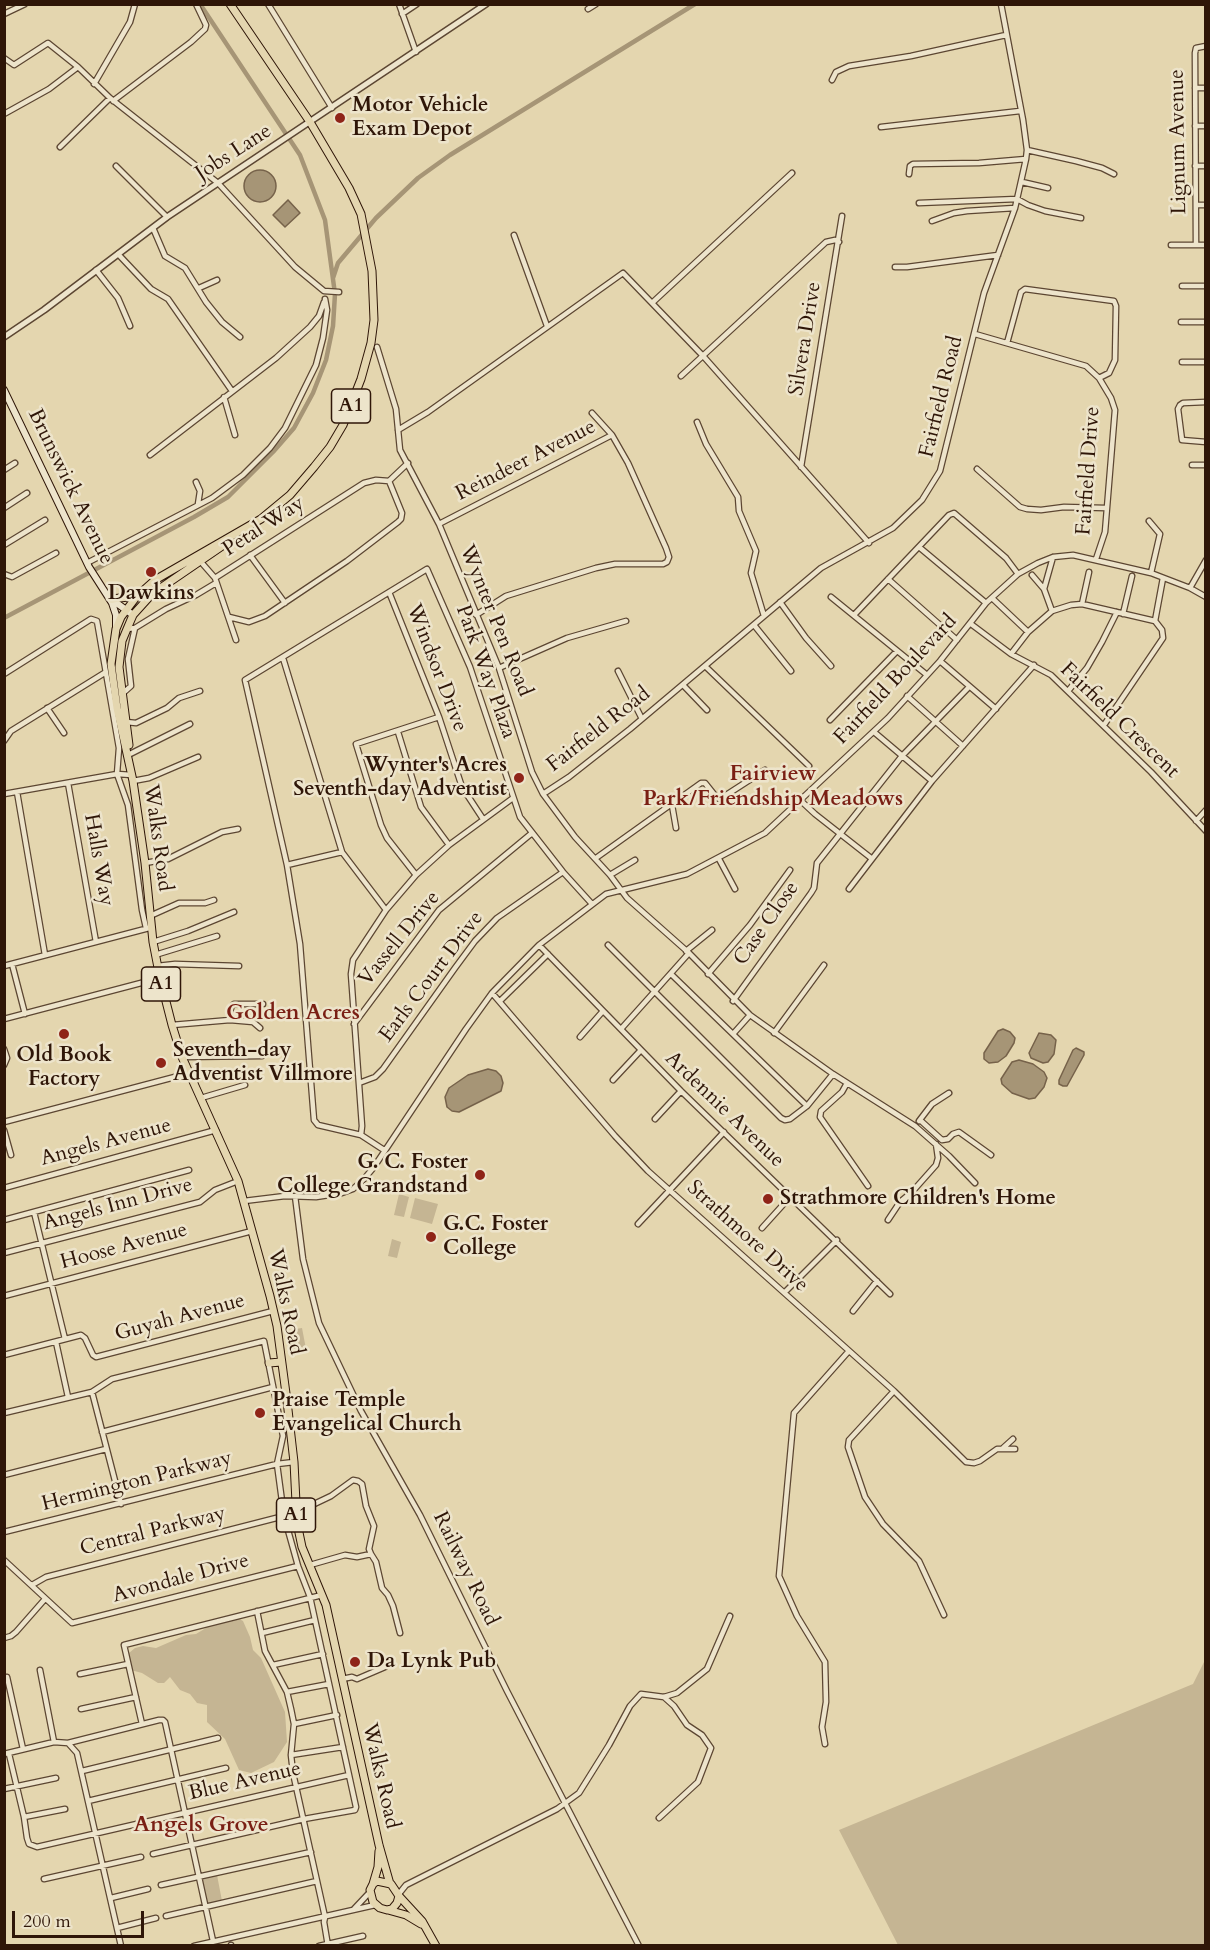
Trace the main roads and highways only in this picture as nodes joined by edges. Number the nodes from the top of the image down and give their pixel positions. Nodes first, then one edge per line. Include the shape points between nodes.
1 (230, 4) edge
2 (4, 390) edge
3 (240, 532) junction
4 (137, 596) junction
5 (110, 598) junction
6 (126, 608) junction
7 (134, 615) junction
8 (116, 629) junction
9 (133, 778) junction
10 (281, 1362) junction
11 (269, 1363) road end
12 (379, 1845) junction
13 (391, 1884) junction
14 (372, 1888) junction
15 (399, 1895) junction
16 (388, 1910) junction
17 (428, 1930) junction
18 (436, 1946) edge

1 - 3 main road, A1 via 310,122 349,188 361,214 372,271 372,331 361,380 349,410 330,447 290,495
2 - 5 main road, Brunswick Avenue via 88,565
3 - 4 main road, A1 via 155,580
3 - 7 main road, Walks Road / A1 via 152,594
4 - 5 main road
4 - 6 main road, A1
5 - 6 main road, Brunswick Avenue
5 - 8 main road, Brunswick Avenue
6 - 7 main road, Brunswick Avenue
6 - 8 main road, Walks Road / A1
7 - 9 main road, Walks Road / A1 via 122,642 119,667
8 - 9 main road, Walks Road / A1 via 111,664
9 - 10 main road, Walks Road / A1 via 149,928 160,978 183,1057 244,1201 273,1311
10 - 11 main road
10 - 12 main road, Walks Road / A1 via 300,1539 322,1594
12 - 13 main road, Walks Road / A1
12 - 14 main road, Walks Road / A1
13 - 14 main road via 377,1881
13 - 15 main road
14 - 16 main road via 375,1905
15 - 16 main road via 396,1906
15 - 17 main road
16 - 17 main road via 406,1915
17 - 18 main road

